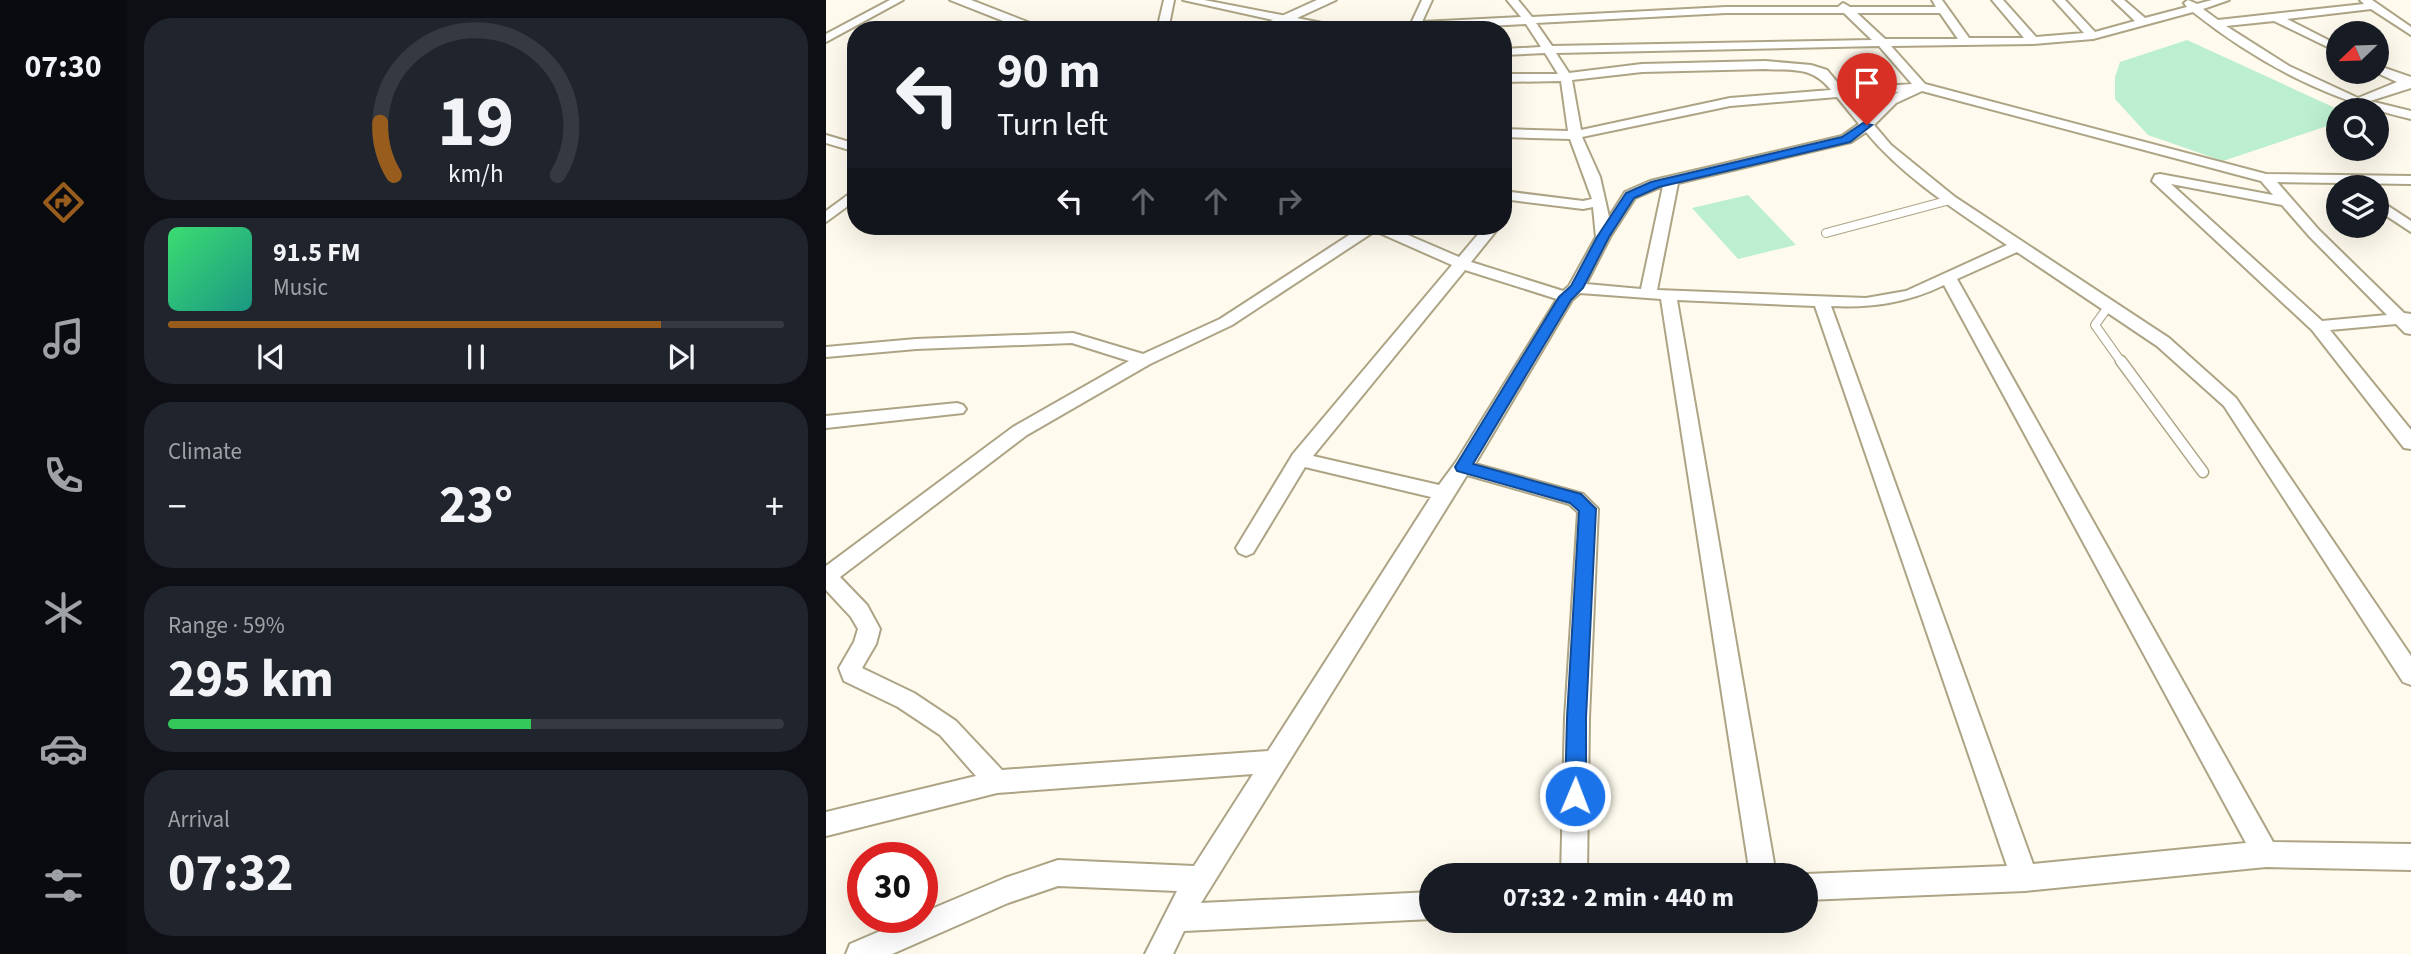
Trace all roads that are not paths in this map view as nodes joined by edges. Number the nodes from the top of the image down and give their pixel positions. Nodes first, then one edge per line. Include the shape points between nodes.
1 (898, 0) edge
2 (957, 0) edge
3 (1169, 0) edge
4 (1188, 0) edge
5 (1328, 0) edge
6 (1427, 0) edge
7 (1512, 0) edge
8 (1628, 0) edge
9 (1715, 0) edge
10 (1997, 0) edge
11 (2059, 0) edge
12 (2118, 0) edge
13 (2224, 0) edge
14 (2369, 3) edge
15 (2190, 4) edge
16 (1842, 5) edge
17 (1940, 5) edge
18 (1730, 15) junction
19 (2273, 16) junction
20 (1282, 19) junction
21 (1529, 20) junction
22 (859, 21) edge
23 (1016, 21) edge
24 (1164, 21) edge
25 (1278, 21) edge
26 (1295, 21) edge
27 (1417, 21) edge
28 (1512, 21) edge
29 (2143, 22) junction
30 (2216, 23) junction
31 (847, 28) edge
32 (1632, 30) junction
33 (2411, 32) edge
34 (2093, 36) junction
35 (826, 39) edge
36 (1749, 40) junction
37 (2033, 41) junction
38 (1967, 43) junction
39 (2326, 43) edge
40 (1883, 44) junction
41 (1549, 51) junction
42 (1512, 52) edge
43 (1765, 65) junction
44 (1642, 68) junction
45 (2389, 74) edge
46 (1566, 77) junction
47 (1512, 78) edge
48 (2409, 82) edge
49 (1921, 87) junction
50 (1839, 93) junction
51 (2350, 98) edge
52 (2368, 98) edge
53 (2389, 110) edge
54 (2411, 115) edge
55 (1867, 125) junction
56 (1512, 133) edge
57 (1575, 135) junction
58 (826, 139) edge
59 (847, 145) edge
60 (2266, 178) junction
61 (2411, 180) edge
62 (1671, 181) junction
63 (2326, 182) edge
64 (2389, 182) edge
65 (1512, 196) edge
66 (847, 200) edge
67 (1950, 200) junction
68 (2286, 201) junction
69 (1600, 202) junction
70 (2389, 212) edge
71 (826, 218) edge
72 (2411, 228) edge
73 (1826, 233) dead end
74 (1360, 235) edge
75 (1395, 235) edge
76 (1486, 235) edge
77 (1603, 237) junction
78 (2017, 246) junction
79 (1462, 264) junction
80 (1948, 278) junction
81 (1571, 293) junction
82 (1658, 295) junction
83 (1821, 301) junction
84 (2108, 307) junction
85 (2407, 322) edge
86 (2318, 326) junction
87 (826, 352) edge
88 (1144, 360) junction
89 (957, 409) dead end
90 (826, 422) edge
91 (2411, 443) edge
92 (1300, 459) junction
93 (1463, 467) junction
94 (2203, 472) dead end
95 (1444, 493) junction
96 (1246, 548) dead end
97 (827, 577) edge
98 (2411, 675) edge
99 (1275, 761) junction
100 (998, 782) junction
101 (826, 824) edge
102 (2266, 854) junction
103 (2411, 857) edge
104 (1574, 863) edge
105 (1761, 863) edge
106 (2025, 878) junction
107 (1200, 879) junction
108 (1818, 887) edge
109 (1419, 906) edge
110 (1176, 918) junction
111 (860, 954) edge
112 (1160, 954) edge

1 - 22 street
2 - 23 street
3 - 24 street
4 - 20 street
5 - 20 street
6 - 27 street
7 - 21 street
8 - 32 street
9 - 18 street
10 - 37 street
11 - 34 street
12 - 29 street
13 - 15 street
14 - 19 street
14 - 33 street
15 - 29 street
15 - 30 street
16 - 17 street
16 - 18 street
16 - 40 street
17 - 38 street
18 - 32 street
19 - 30 street
19 - 39 street
20 - 25 street
20 - 26 street
21 - 28 street
21 - 32 street
21 - 41 street
29 - 34 street
30 - 51 street via 2288,69
31 - 35 street
32 - 36 street
32 - 41 street
32 - 44 street
34 - 37 street
36 - 40 street
36 - 43 street
37 - 38 street
38 - 40 street
40 - 49 street
41 - 42 street
41 - 46 street
43 - 44 street
43 - 50 street via 1818,70
44 - 46 street
45 - 48 street
46 - 47 street
46 - 57 street
48 - 52 street
49 - 50 street
49 - 55 street via 1892,100
49 - 60 street
50 - 55 street
50 - 57 street via 1730,102
53 - 54 street
55 - 62 street via 1846,139
55 - 67 street via 1886,148
56 - 57 street
57 - 69 street
58 - 59 street
60 - 63 street
60 - 68 street
61 - 64 street
62 - 77 street via 1630,195
62 - 82 street
65 - 69 street via 1583,205
66 - 71 street
67 - 73 lane
67 - 78 street
68 - 85 street
68 - 86 street via 2166,178 2158,181
69 - 77 street
70 - 72 street
74 - 88 street via 1226,322
75 - 79 street
76 - 79 street
77 - 81 street
78 - 80 street
78 - 84 street
79 - 81 street
79 - 92 street
80 - 83 street via 1910,295 1877,301
80 - 102 street
81 - 82 street
81 - 93 street
82 - 83 street
82 - 105 street
83 - 106 street
84 - 94 lane via 2095,326
84 - 98 street via 2164,342 2230,401
85 - 86 street
86 - 91 street
87 - 88 street via 1073,338
88 - 97 street via 1020,431
89 - 90 street
92 - 95 street
92 - 96 street
93 - 95 street
93 - 104 street via 1576,499 1588,509
95 - 99 street
97 - 100 street via 859,611 869,629 850,668 852,674 948,728
99 - 100 street
99 - 107 street
100 - 101 street
102 - 103 street
102 - 106 street
106 - 108 street
107 - 110 street
107 - 111 street via 1058,873
109 - 110 street
110 - 112 street

